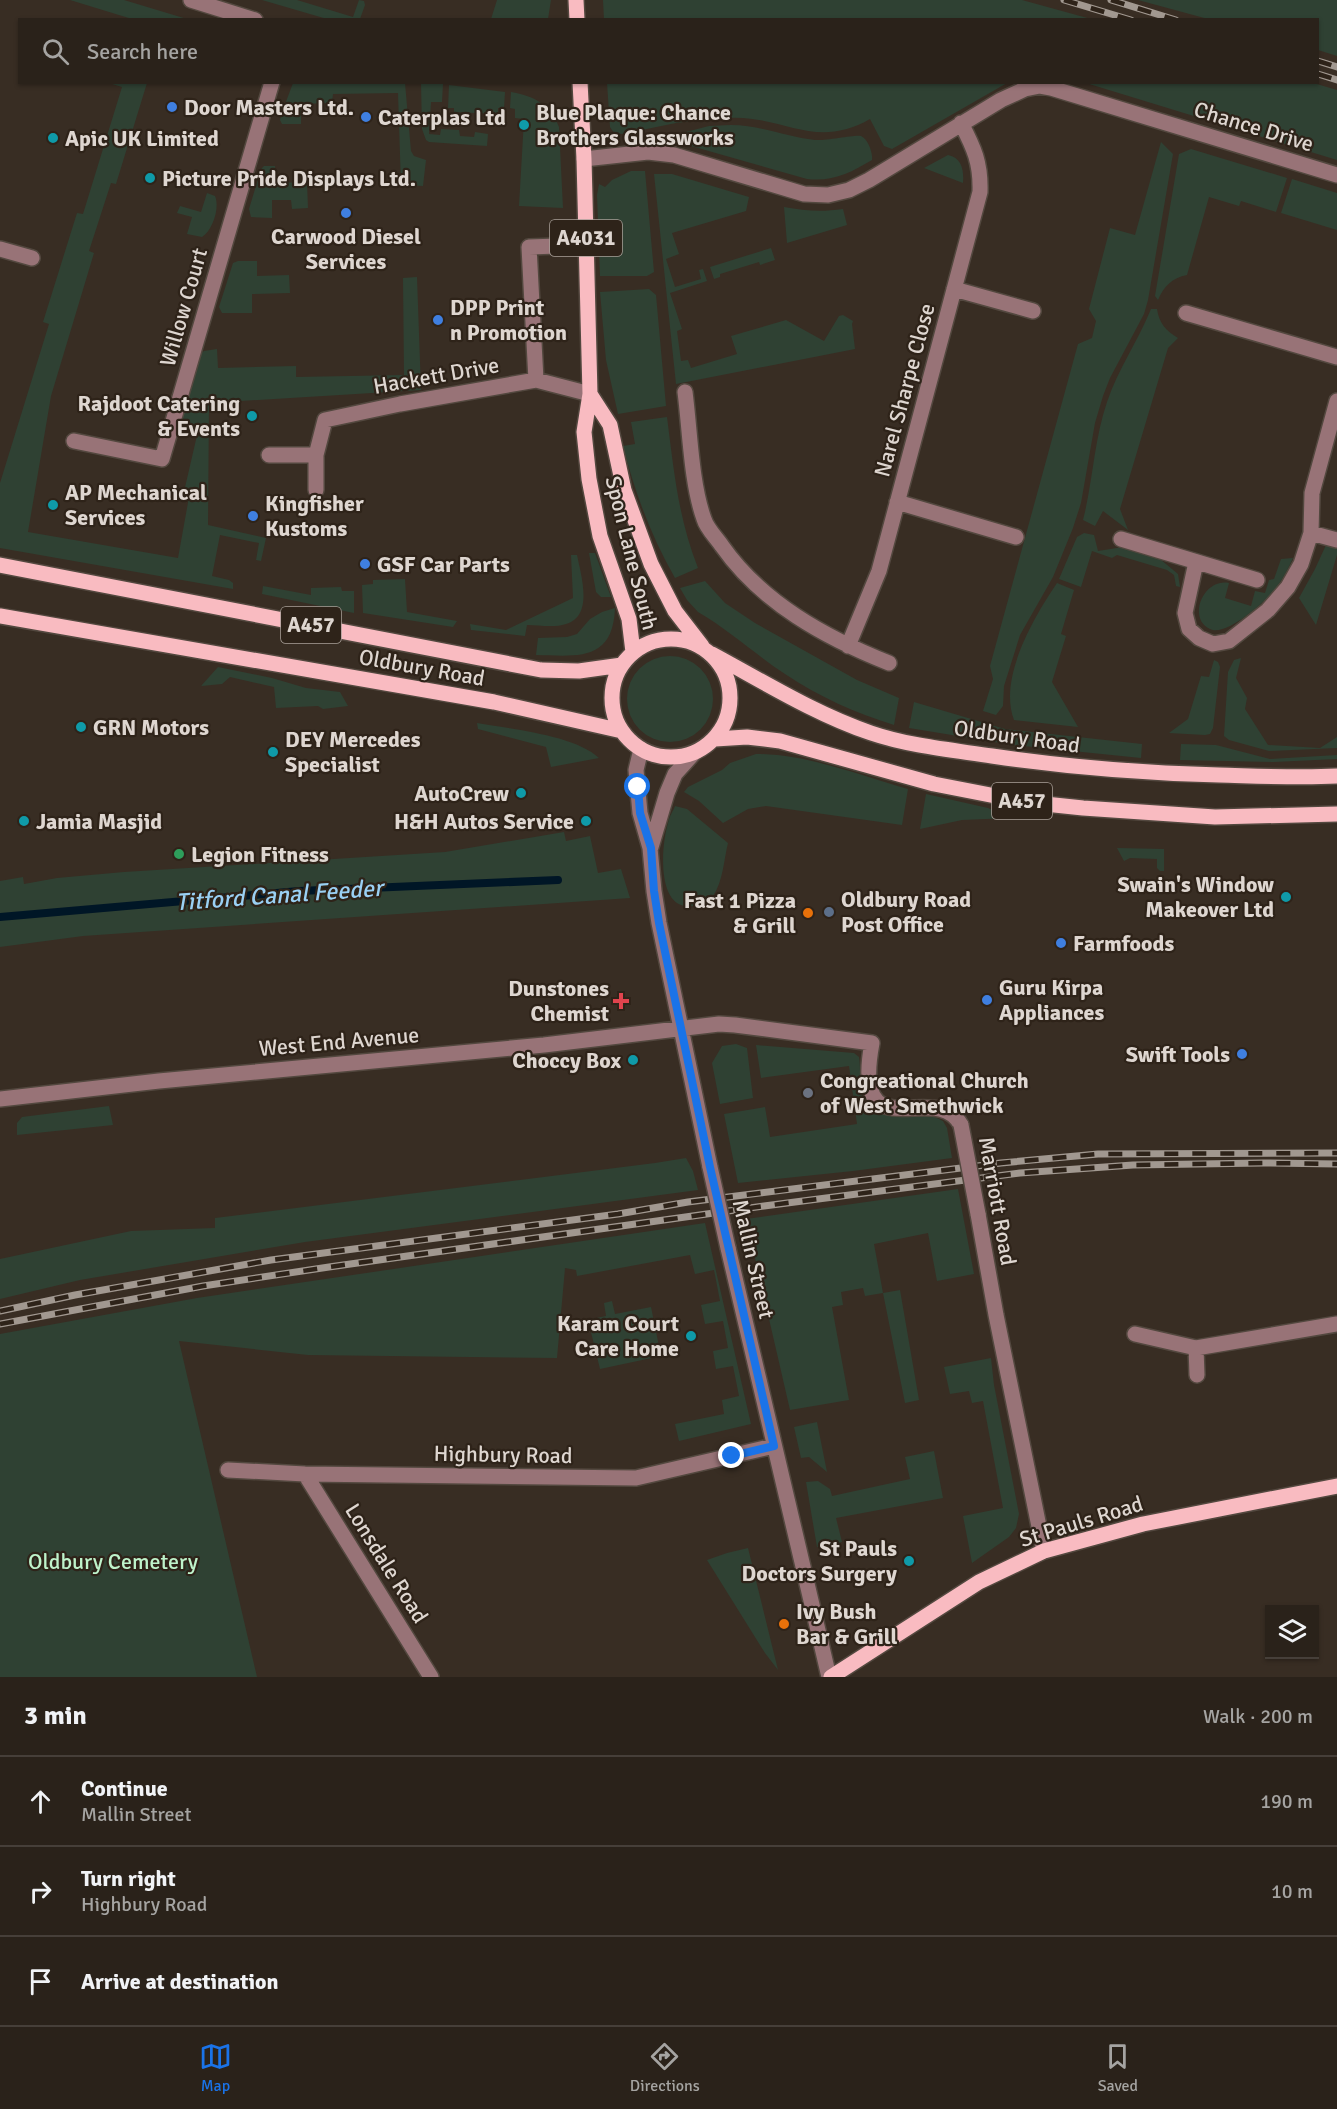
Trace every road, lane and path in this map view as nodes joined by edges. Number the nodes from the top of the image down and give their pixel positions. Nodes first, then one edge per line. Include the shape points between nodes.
1 (191, 0) edge
2 (576, 0) edge
3 (249, 18) edge
4 (577, 18) edge
5 (271, 84) edge
6 (580, 84) edge
7 (961, 123) junction
8 (584, 159) junction
9 (1337, 175) edge
10 (586, 245) junction
11 (0, 249) edge
12 (32, 258) dead end
13 (954, 289) junction
14 (1033, 310) dead end
15 (1186, 313) dead end
16 (1337, 357) edge
17 (536, 380) junction
18 (685, 392) dead end
19 (590, 394) junction
20 (1337, 401) edge
21 (74, 441) dead end
22 (269, 455) dead end
23 (316, 455) junction
24 (316, 490) dead end
25 (897, 502) junction
26 (1311, 533) junction
27 (1016, 537) dead end
28 (1121, 539) dead end
29 (1337, 540) edge
30 (1196, 562) junction
31 (0, 565) edge
32 (1257, 580) dead end
33 (0, 616) edge
34 (848, 646) junction
35 (707, 650) junction
36 (633, 652) junction
37 (889, 663) dead end
38 (622, 665) junction
39 (622, 731) junction
40 (715, 739) junction
41 (641, 749) junction
42 (694, 753) junction
43 (1337, 776) edge
44 (1337, 814) edge
45 (651, 848) junction
46 (683, 1028) junction
47 (0, 1099) edge
48 (1337, 1324) edge
49 (1135, 1334) dead end
50 (1196, 1348) junction
51 (1197, 1375) dead end
52 (774, 1446) junction
53 (228, 1470) dead end
54 (305, 1474) junction
55 (1337, 1486) edge
56 (1044, 1551) junction
57 (431, 1677) edge
58 (830, 1677) edge

1 - 3 street
2 - 4 main road
5 - 21 street, Willow Court via 162,459
6 - 8 main road, Spon Lane South / A4031
7 - 8 street, Chance Drive via 869,180 828,195 804,194 674,155 648,152
7 - 9 street, Chance Drive via 1025,89 1052,88
7 - 13 street, Narel Sharpe Close via 981,173 980,192
8 - 10 main road, Spon Lane South / A4031
10 - 17 street via 529,248
10 - 19 main road, Spon Lane South / A4031
11 - 12 street
13 - 14 street, Narel Sharpe Close
13 - 25 street, Narel Sharpe Close
15 - 16 street
17 - 19 street, Hackett Drive
17 - 23 street, Hackett Drive via 325,420
18 - 34 street via 698,501 705,522 753,582
19 - 35 main road, Spon Lane South via 610,425 624,489 651,564 675,611
19 - 36 main road, Spon Lane South / A4031 via 584,432 589,479 600,536 629,618
20 - 26 street via 1312,494
22 - 23 street
23 - 24 street, Hackett Drive
25 - 27 street, Narel Sharpe Close
25 - 34 street, Narel Sharpe Close via 879,571
26 - 29 street
26 - 30 street via 1301,564 1268,610 1229,641 1213,645 1189,629 1185,613
28 - 30 street
30 - 32 street
31 - 38 main road, Oldbury Road / A457 via 541,670 579,671
33 - 39 main road, Oldbury Road / A457 via 494,702
34 - 37 street
35 - 36 main road via 688,641 662,639
35 - 40 main road via 728,681 731,696 726,722
35 - 43 main road, Oldbury Road / A457 via 826,716 899,740 1015,760 1091,768
36 - 38 main road
38 - 39 main road via 612,698
39 - 41 main road
40 - 42 main road
40 - 44 main road, A457 via 780,741 934,784 1026,802 1215,817
41 - 42 main road via 674,758
41 - 45 street, Mallin Street via 636,770 640,813
42 - 45 street, Mallin Street via 675,774
45 - 46 street, Mallin Street via 659,923
46 - 47 street, West End Avenue
46 - 52 street, Mallin Street, bridge via 710,1167
46 - 56 street, Marriott Road, bridge via 735,1025 872,1043 867,1073 872,1097 890,1107 932,1108 957,1117
48 - 50 street
49 - 50 street
50 - 51 street
52 - 54 street, Highbury Road via 636,1479
52 - 58 street, Mallin Street
53 - 54 street, Highbury Road
54 - 57 street, Lonsdale Road
55 - 56 main road, St Pauls Road via 1143,1524
56 - 58 main road, St Pauls Road via 979,1582

